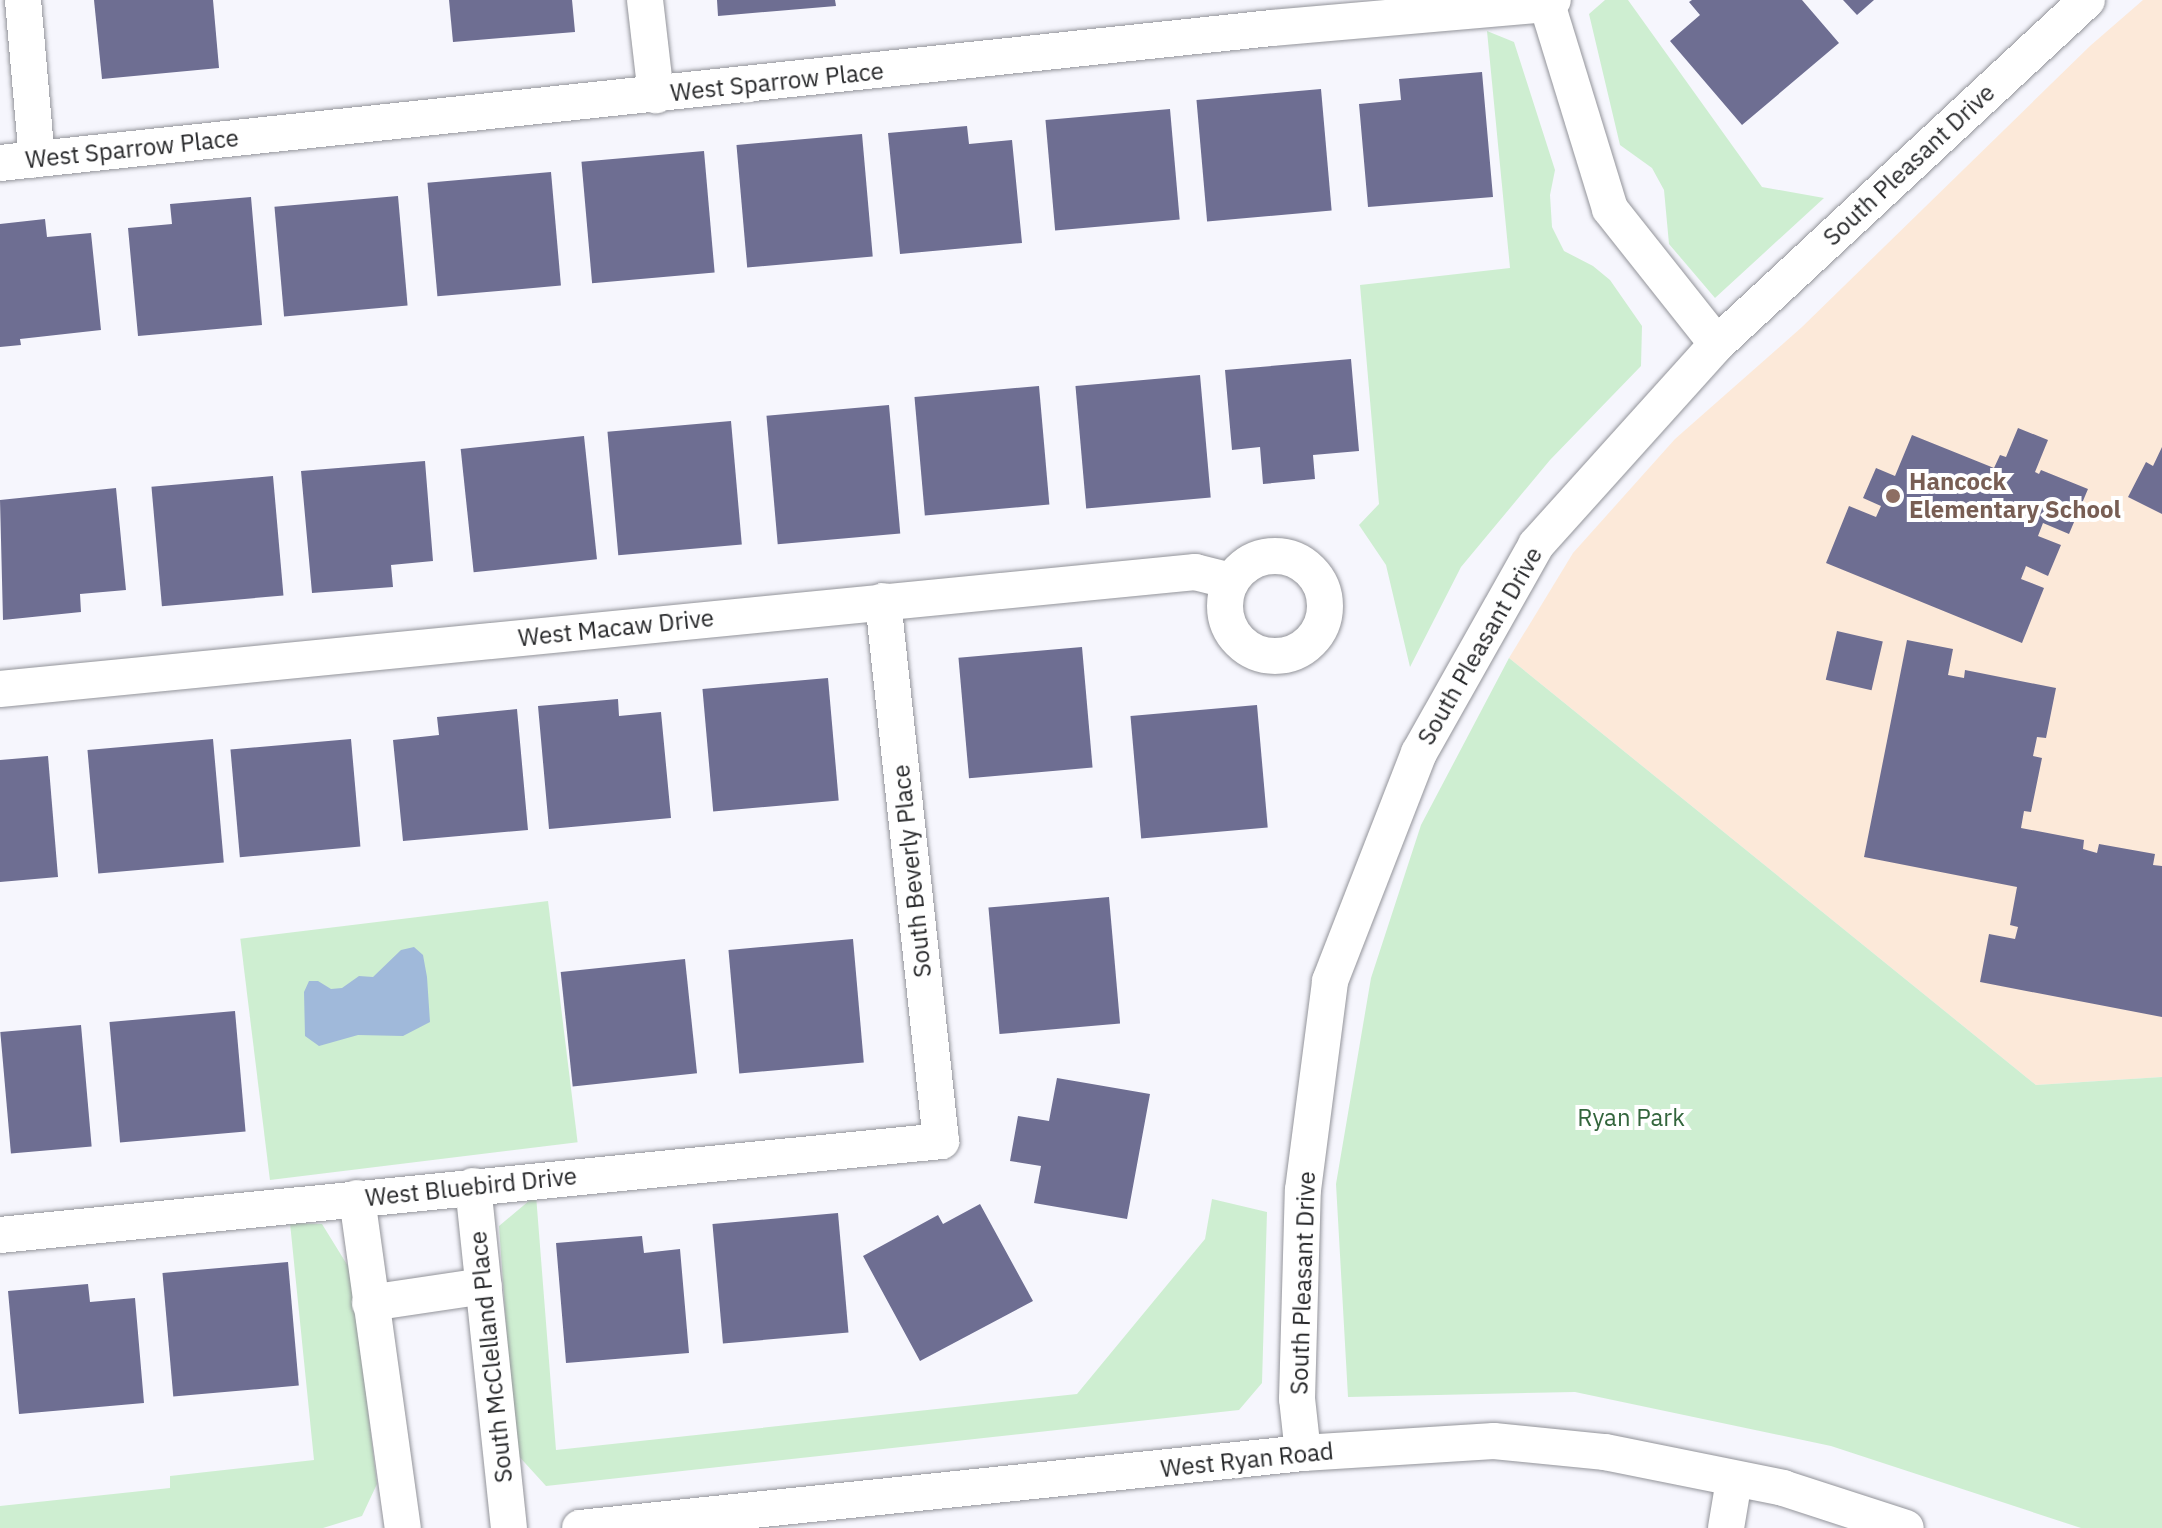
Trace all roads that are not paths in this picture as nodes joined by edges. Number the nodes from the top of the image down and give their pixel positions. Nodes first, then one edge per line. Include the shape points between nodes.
1 (23, 0) edge
2 (645, 0) edge
3 (2087, 0) edge
4 (1550, 2) edge
5 (1271, 14) edge
6 (656, 95) junction
7 (37, 159) junction
8 (0, 163) edge
9 (1717, 344) junction
10 (1231, 581) dead end
11 (883, 601) junction
12 (0, 689) edge
13 (941, 1141) joint
14 (473, 1186) junction
15 (357, 1198) junction
16 (0, 1235) edge
17 (484, 1286) junction
18 (370, 1303) junction
19 (1303, 1453) junction
20 (1734, 1480) junction
21 (403, 1528) edge
22 (509, 1528) edge
23 (580, 1528) edge
24 (1726, 1528) edge
25 (1906, 1528) edge

1 - 7 street
2 - 6 street
3 - 9 street, South Pleasant Drive
4 - 5 street, West Sparrow Place
4 - 9 street via 1610,209
5 - 6 street, West Sparrow Place
6 - 7 street, West Sparrow Place
7 - 8 street, West Sparrow Place
9 - 19 street, South Pleasant Drive via 1532,551 1419,753 1330,981 1303,1190 1297,1399
10 - 11 street, West Macaw Drive via 1195,572
11 - 12 street, West Macaw Drive
11 - 13 street, South Beverly Place
13 - 14 street, West Bluebird Drive
14 - 15 street, West Bluebird Drive
14 - 17 street, South McClelland Place
15 - 16 street, West Bluebird Drive
15 - 18 street
17 - 18 street
17 - 22 street, South McClelland Place
18 - 21 street
19 - 20 street, West Ryan Road via 1494,1441 1605,1452
19 - 23 street, West Ryan Road
20 - 24 street
20 - 25 street, West Ryan Road via 1783,1488

